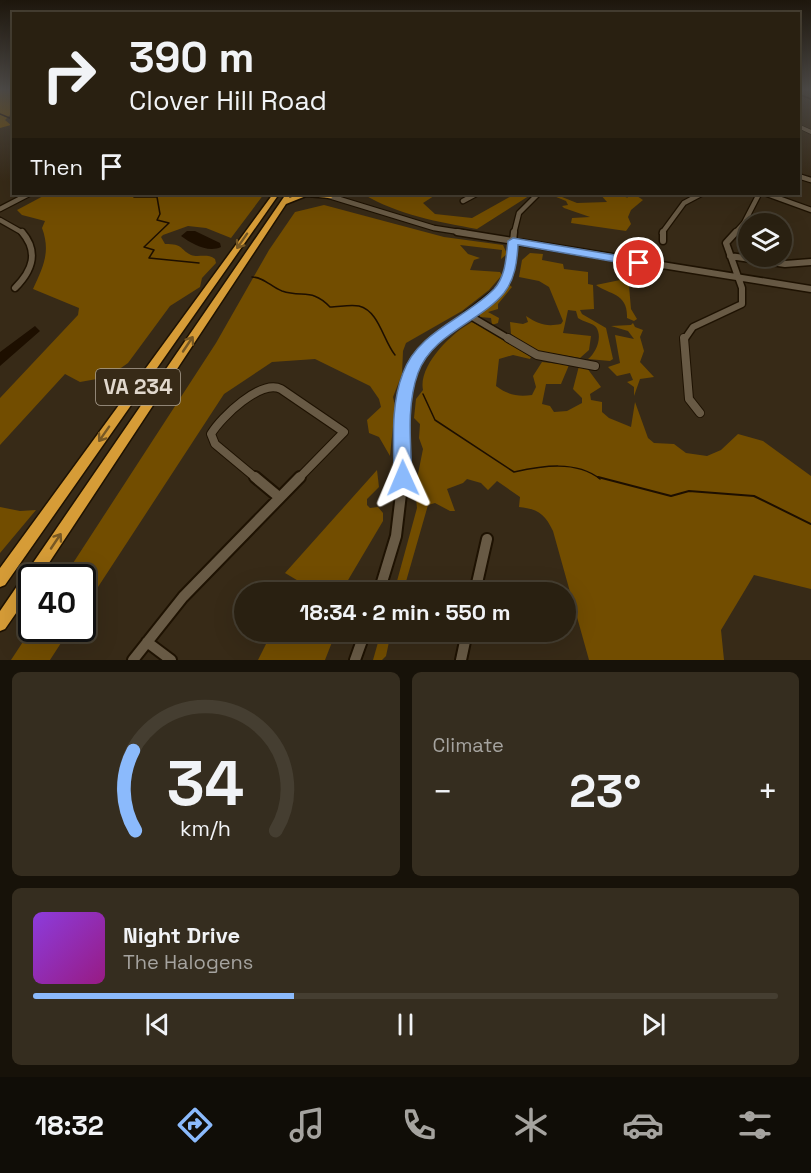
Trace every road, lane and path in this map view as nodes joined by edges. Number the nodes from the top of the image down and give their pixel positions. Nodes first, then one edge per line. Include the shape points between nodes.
1 (24, 195) edge
2 (25, 195) edge
3 (275, 195) edge
4 (288, 195) edge
5 (326, 195) edge
6 (474, 195) edge
7 (536, 195) edge
8 (699, 195) edge
9 (758, 195) edge
10 (770, 195) edge
11 (332, 196) junction
12 (463, 201) dead end
13 (0, 204) edge
14 (279, 207) junction
15 (0, 209) edge
16 (811, 210) edge
17 (0, 220) edge
18 (513, 241) junction
19 (663, 241) dead end
20 (730, 256) junction
21 (811, 262) edge
22 (739, 279) junction
23 (15, 288) dead end
24 (811, 289) edge
25 (467, 315) junction
26 (595, 366) dead end
27 (700, 413) dead end
28 (279, 497) junction
29 (487, 539) dead end
30 (0, 580) edge
31 (383, 582) edge
32 (477, 582) edge
33 (0, 624) edge
34 (147, 642) junction
35 (361, 642) edge
36 (465, 642) edge
37 (134, 660) edge
38 (171, 660) edge
39 (355, 660) edge
40 (461, 660) edge

1 - 13 street
2 - 15 street
3 -> 30 highway, VA 234
4 - 14 highway, VA 234
5 - 11 street
6 - 12 street
7 - 18 street via 516,215
8 - 19 street via 684,203 661,234
9 - 20 street via 744,223 726,243
10 - 16 street
11 - 14 highway via 301,195
11 - 18 street via 419,225
33 -> 14 highway, VA 234
17 - 23 street via 24,233 32,246 34,256 27,278
18 - 22 street
18 - 25 street via 511,267 504,285
20 - 21 street via 785,264
20 - 22 street
22 - 24 street
22 - 27 street via 744,298 740,307 697,324 685,334 682,348 689,399
25 - 26 street via 537,355
25 - 31 street via 429,345 406,384 400,519
28 - 28 street via 344,432 281,388 271,386 261,389 216,425 212,434 215,444
28 - 34 street via 183,597
29 - 32 street
34 - 37 street
34 - 38 street
35 - 39 street
36 - 40 street

